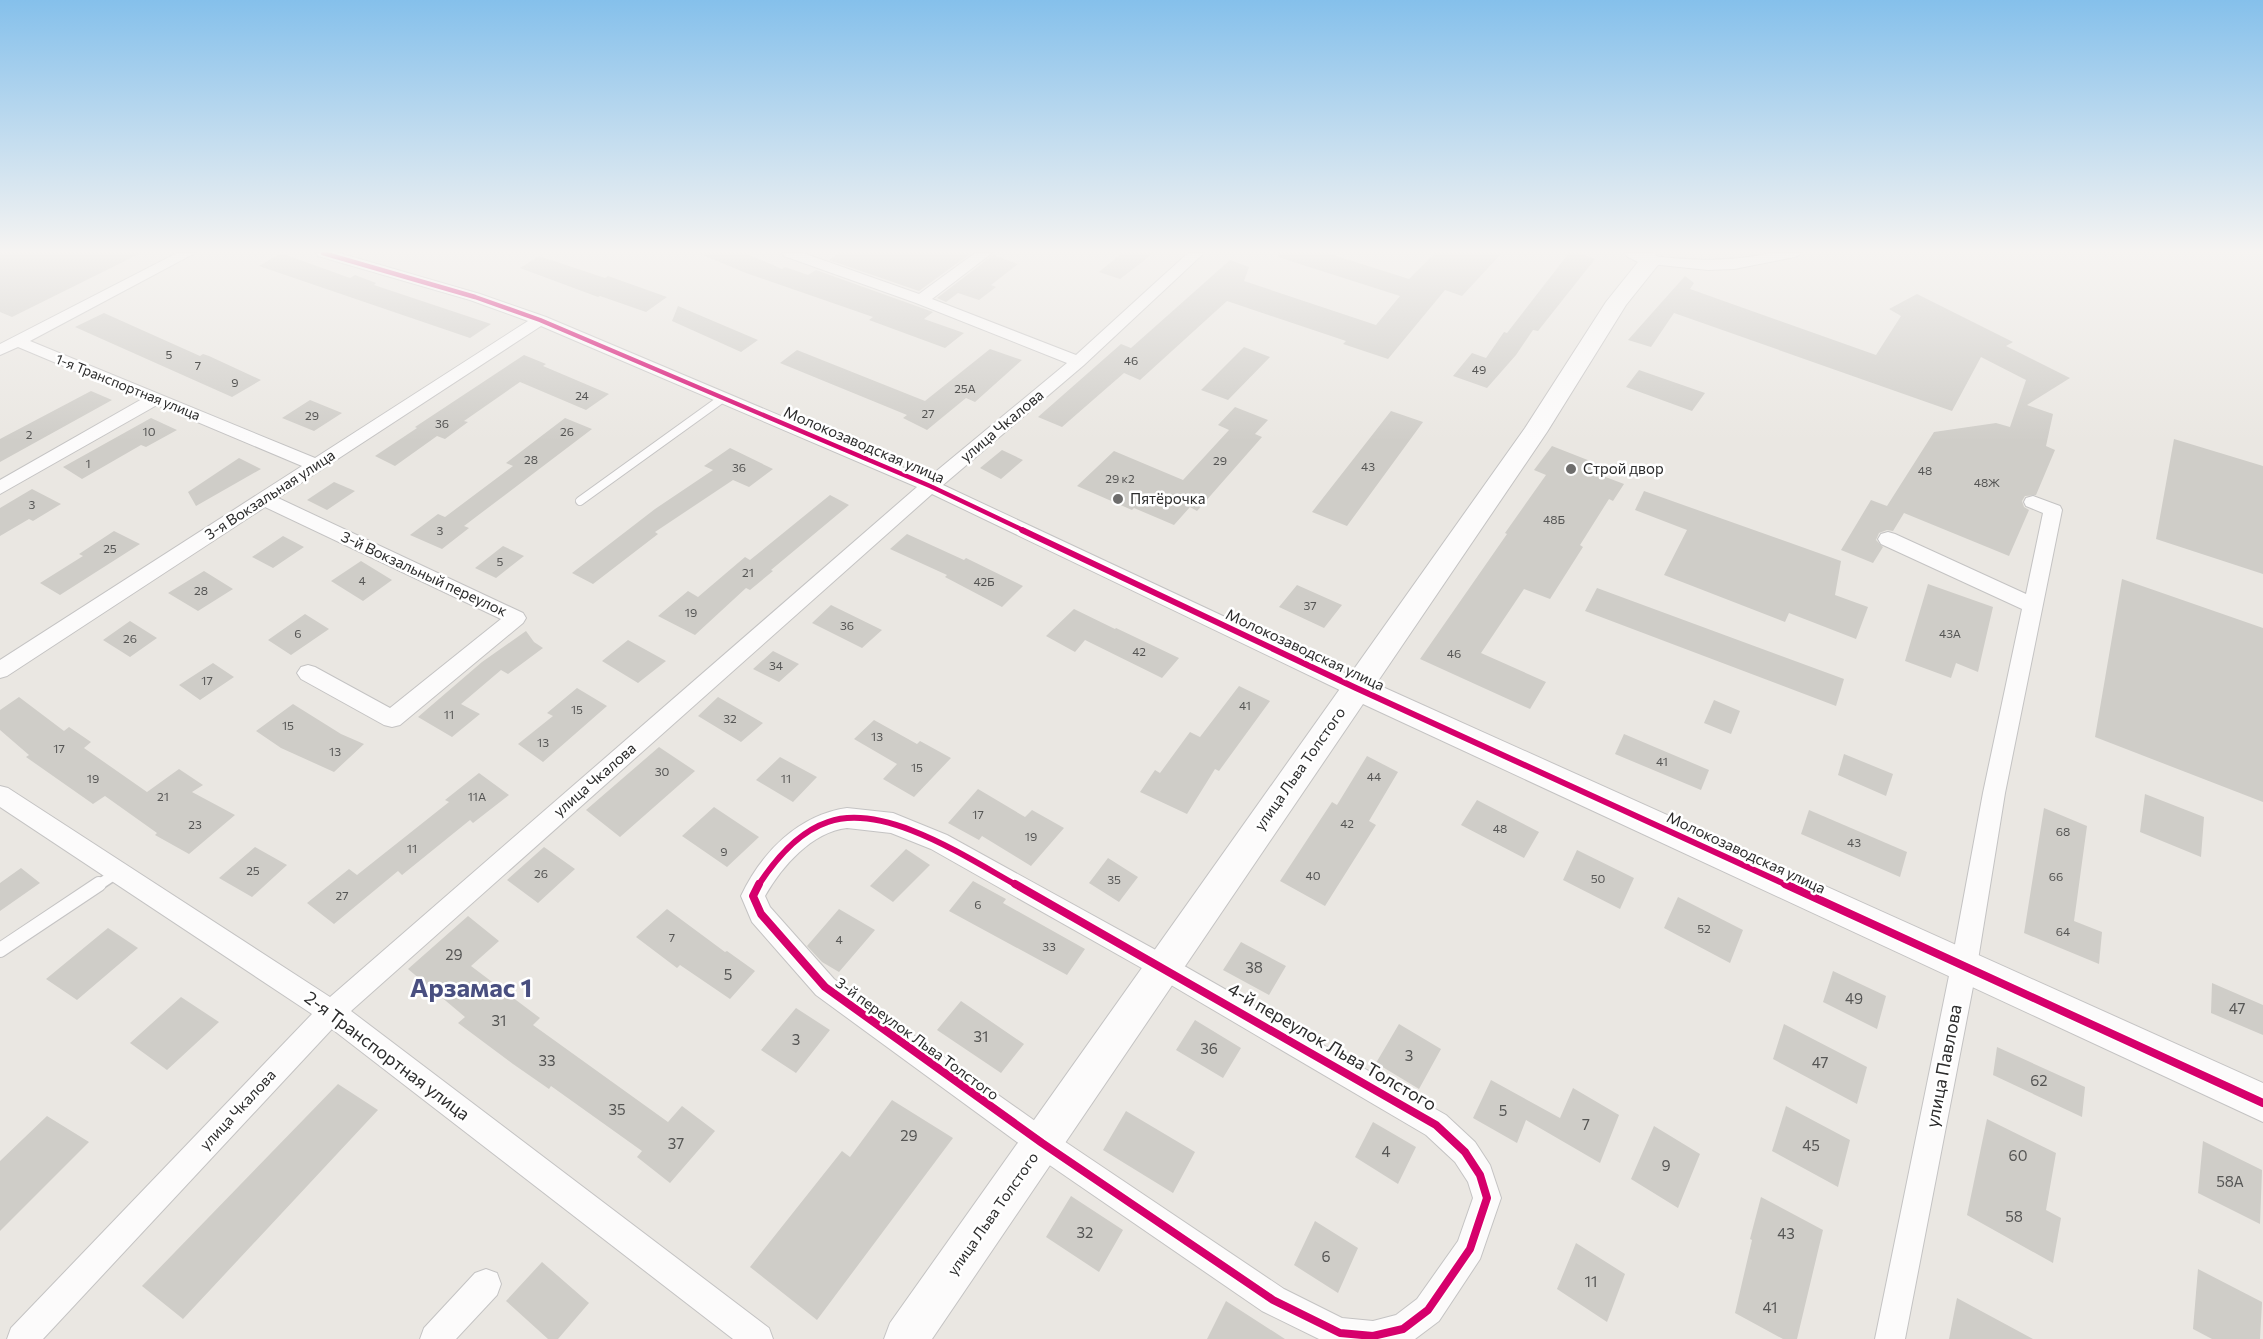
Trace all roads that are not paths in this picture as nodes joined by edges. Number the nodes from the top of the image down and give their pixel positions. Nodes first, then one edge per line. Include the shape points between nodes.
1 (67, 315) edge
2 (527, 315) edge
3 (960, 315) edge
4 (1129, 315) edge
5 (1608, 315) edge
6 (540, 320) junction
7 (17, 341) junction
8 (0, 350) edge
9 (1078, 362) junction
10 (723, 398) junction
11 (155, 399) junction
12 (316, 465) junction
13 (930, 486) junction
14 (0, 488) edge
15 (264, 499) junction
16 (580, 501) dead end
17 (2033, 502) dead end
18 (1888, 539) dead end
19 (2033, 606) junction
20 (0, 670) edge
21 (308, 674) dead end
22 (1356, 688) junction
23 (0, 795) edge
24 (118, 872) junction
25 (0, 950) edge
26 (1964, 966) junction
27 (1163, 967) junction
28 (331, 1012) junction
29 (2263, 1103) edge
30 (1042, 1143) junction
31 (486, 1284) dead end
32 (22, 1339) edge
33 (435, 1339) edge
34 (758, 1339) edge
35 (906, 1339) edge
36 (1890, 1339) edge

1 - 7 street
2 - 6 street, Молокозаводская улица
3 - 9 street
4 - 9 street, улица Чкалова
5 - 22 street, улица Льва Толстого via 1535,432
6 - 10 street, Молокозаводская улица
6 - 12 street, 3-я Вокзальная улица
7 - 8 street
7 - 11 street, 1-я Транспортная улица
9 - 13 street, улица Чкалова
10 - 13 street, Молокозаводская улица
10 - 16 lane
11 - 12 street, 1-я Транспортная улица
11 - 14 street
12 - 15 street, 3-я Вокзальная улица
13 - 22 street, Молокозаводская улица
13 - 28 street, улица Чкалова
15 - 20 street, 3-я Вокзальная улица
15 - 21 street, 3-й Вокзальный переулок via 516,618 392,719
17 - 19 street, улица Павлова via 2053,510
18 - 19 street
19 - 26 street, улица Павлова via 1994,793
22 - 26 street, Молокозаводская улица
22 - 27 street, улица Льва Толстого
23 - 24 street, 2-я Транспортная улица
24 - 25 lane
24 - 28 street, 2-я Транспортная улица
26 - 29 street, Молокозаводская улица
26 - 36 street, улица Павлова
27 - 30 street, улица Льва Толстого
27 - 30 street, 3-й переулок Льва Толстого via 939,842 893,824 847,818 825,823 804,834 760,879 753,896 761,914 825,987
27 - 30 street, 4-й переулок Льва Толстого via 1436,1125 1465,1152 1485,1190 1487,1198 1470,1249 1428,1310 1403,1329 1373,1336 1340,1333 1273,1300
28 - 32 street, улица Чкалова
28 - 34 street, 2-я Транспортная улица
30 - 35 street, улица Льва Толстого
31 - 33 street

